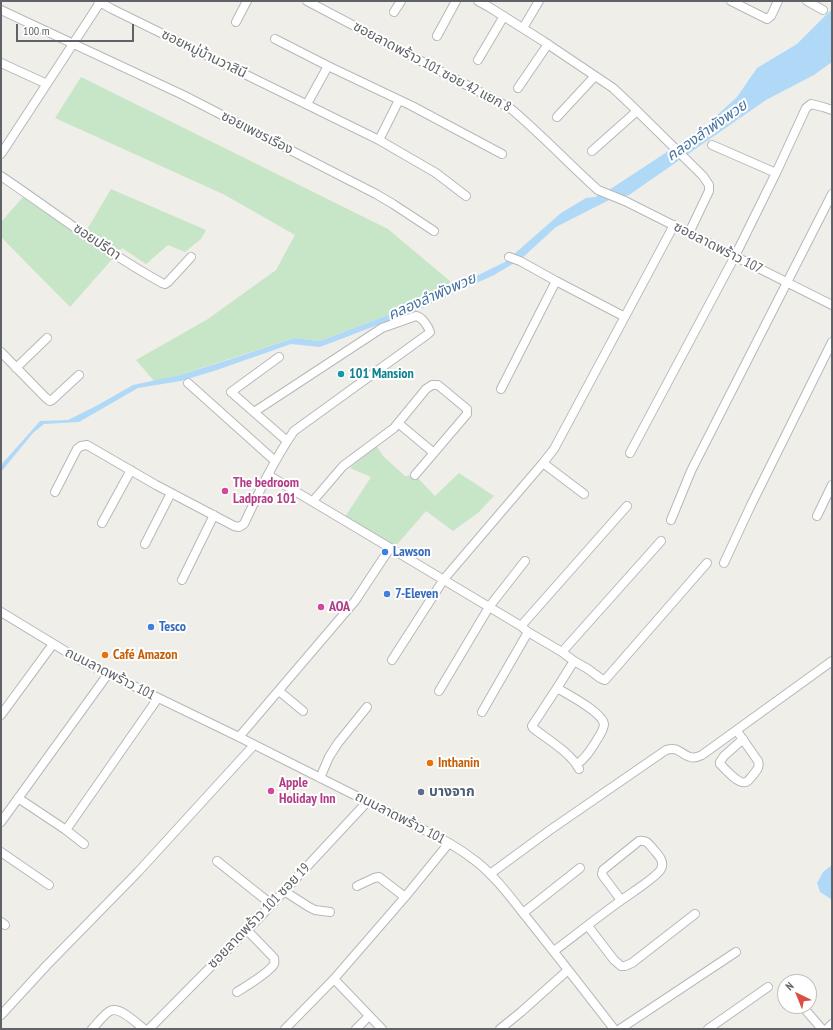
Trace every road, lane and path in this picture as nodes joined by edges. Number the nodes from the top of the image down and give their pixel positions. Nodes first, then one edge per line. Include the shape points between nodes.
1 (100, 1) edge
2 (247, 1) edge
3 (307, 1) edge
4 (401, 1) edge
5 (456, 1) edge
6 (479, 1) edge
7 (538, 1) edge
8 (731, 1) edge
9 (778, 1) edge
10 (807, 1) edge
11 (1, 10) edge
12 (823, 10) dead end
13 (394, 12) dead end
14 (504, 16) junction
15 (236, 22) dead end
16 (523, 28) junction
17 (437, 36) dead end
18 (275, 39) dead end
19 (74, 44) junction
20 (548, 44) junction
21 (478, 60) dead end
22 (1, 63) edge
23 (328, 66) junction
24 (594, 76) junction
25 (47, 84) junction
26 (518, 88) dead end
27 (399, 100) junction
28 (307, 104) junction
29 (832, 110) edge
30 (640, 114) junction
31 (556, 117) dead end
32 (379, 140) junction
33 (712, 145) dead end
34 (592, 151) dead end
35 (1, 154) edge
36 (502, 154) dead end
37 (776, 173) junction
38 (1, 176) edge
39 (602, 192) joint
40 (832, 194) edge
41 (466, 196) dead end
42 (674, 225) junction
43 (434, 231) dead end
44 (689, 233) junction
45 (735, 256) junction
46 (190, 257) dead end
47 (509, 257) dead end
48 (556, 281) junction
49 (787, 282) junction
50 (832, 305) edge
51 (625, 317) junction
52 (47, 338) dead end
53 (832, 342) edge
54 (1, 352) edge
55 (279, 357) dead end
56 (16, 368) junction
57 (79, 375) dead end
58 (188, 383) dead end
59 (500, 389) dead end
60 (254, 412) junction
61 (398, 423) junction
62 (287, 441) junction
63 (434, 453) junction
64 (630, 453) dead end
65 (275, 461) junction
66 (543, 464) junction
67 (131, 470) junction
68 (268, 475) junction
69 (415, 476) dead end
70 (832, 486) edge
71 (55, 492) dead end
72 (171, 493) junction
73 (584, 494) dead end
74 (313, 501) junction
75 (627, 506) dead end
76 (214, 516) junction
77 (816, 516) dead end
78 (671, 520) dead end
79 (102, 523) dead end
80 (662, 541) dead end
81 (145, 544) dead end
82 (390, 548) junction
83 (525, 561) dead end
84 (707, 563) dead end
85 (724, 563) dead end
86 (444, 579) junction
87 (182, 580) dead end
88 (489, 607) junction
89 (1, 612) edge
90 (521, 626) junction
91 (528, 632) junction
92 (53, 644) junction
93 (562, 652) junction
94 (392, 660) dead end
95 (574, 661) junction
96 (832, 661) edge
97 (108, 674) junction
98 (557, 688) junction
99 (279, 691) junction
100 (439, 691) dead end
101 (158, 698) junction
102 (367, 707) dead end
103 (303, 712) dead end
104 (482, 712) dead end
105 (1, 715) edge
106 (737, 731) junction
107 (239, 737) junction
108 (743, 739) junction
109 (254, 745) junction
110 (320, 778) junction
111 (18, 798) junction
112 (368, 802) junction
113 (1, 822) edge
114 (66, 830) junction
115 (449, 843) junction
116 (84, 844) dead end
117 (1, 852) edge
118 (217, 861) dead end
119 (580, 868) dead end
120 (490, 874) junction
121 (49, 885) dead end
122 (357, 886) dead end
123 (284, 890) junction
124 (405, 897) junction
125 (621, 900) junction
126 (271, 904) junction
127 (330, 912) dead end
128 (523, 913) junction
129 (695, 914) dead end
130 (588, 926) junction
131 (247, 930) junction
132 (554, 951) junction
133 (736, 952) dead end
134 (568, 970) junction
135 (334, 979) junction
136 (768, 987) dead end
137 (237, 992) dead end
138 (809, 1014) edge
139 (1, 1015) edge
140 (369, 1016) junction
141 (832, 1024) edge
142 (92, 1029) edge
143 (144, 1029) edge
144 (149, 1029) edge
145 (285, 1029) edge
146 (356, 1029) edge
147 (382, 1029) edge
148 (500, 1029) edge
149 (614, 1029) edge
150 (620, 1029) edge
151 (708, 1029) edge
152 (822, 1029) edge
153 (827, 1029) edge

1 - 19 street
1 - 28 street, ซอยหมู่บ้านวาสินี
2 - 15 street
3 - 39 street, ซอยลาดพร้าว 101 ซอย 42 แยก 8 via 510,108
4 - 13 street
5 - 17 street
6 - 14 street
7 - 16 street
8 - 9 street via 767,19
10 - 12 street
11 - 19 street, ซอยเพชรเรือง
14 - 16 street
14 - 21 street
16 - 20 street
18 - 23 street
19 - 25 street
19 - 43 street, ซอยเพชรเรือง via 184,95 376,194
20 - 24 street
20 - 26 street
22 - 25 street
23 - 27 street
23 - 28 street
24 - 30 street via 613,88
24 - 31 street
25 - 35 street
27 - 32 street
27 - 36 street
28 - 32 street, ซอยหมู่บ้านวาสินี
29 - 37 street via 811,104 806,108
30 - 34 street
30 - 44 street via 709,185 709,191
32 - 41 street, ซอยหมู่บ้านวาสินี via 436,173
33 - 37 street
37 - 45 street
38 - 46 street, ซอยปรีดา via 162,283 168,282
39 - 42 street, ซอยลาดพร้าว 107
40 - 49 street
42 - 44 street, ซอยลาดพร้าว 107
42 - 51 street
44 - 45 street, ซอยลาดพร้าว 107
45 - 49 street, ซอยลาดพร้าว 107
45 - 64 street
47 - 48 street
48 - 51 street
48 - 59 street
49 - 50 street, ซอยลาดพร้าว 107
49 - 78 street via 691,471
51 - 66 street via 554,449
52 - 56 street
53 - 85 street
54 - 56 street
55 - 60 street via 231,392
56 - 57 street via 50,401
58 - 65 street
60 - 62 street
60 - 62 street via 382,328 416,316 421,319 430,332 428,334 294,431
61 - 63 street
61 - 63 street via 432,385 438,385 467,409 467,414
61 - 74 street via 343,466
62 - 65 street
63 - 69 street
65 - 68 street
66 - 73 street
66 - 86 street
67 - 71 street via 87,445 81,446 77,449
67 - 72 street
67 - 79 street
68 - 74 street
68 - 76 street via 244,524 234,526
70 - 77 street
72 - 76 street
72 - 81 street
74 - 82 street
75 - 90 street
76 - 87 street
80 - 93 street
82 - 86 street
82 - 99 street via 355,601
83 - 88 street
84 - 95 street via 607,679 600,678
86 - 88 street
86 - 94 street
88 - 90 street
88 - 100 street
89 - 92 street, ถนนลาดพร้าว 101
90 - 91 street
91 - 93 street
91 - 104 street
92 - 97 street, ถนนลาดพร้าว 101
92 - 105 street
93 - 95 street
95 - 98 street
96 - 106 street
97 - 101 street, ถนนลาดพร้าว 101
97 - 111 street
98 - 98 street via 532,726 573,759 578,767 588,755 604,725 602,719 588,707
99 - 103 street
99 - 107 street
101 - 107 street, ถนนลาดพร้าว 101
101 - 114 street
102 - 110 street via 338,742
106 - 108 street
106 - 120 street via 702,756 695,758 677,749 666,750
107 - 109 street, ถนนลาดพร้าว 101
108 - 108 street via 720,762 730,774 743,783 747,782 759,767 758,761
109 - 110 street, ถนนลาดพร้าว 101
109 - 139 street via 138,872
110 - 112 street, ถนนลาดพร้าว 101
111 - 113 street
111 - 114 street
112 - 115 street, ถนนลาดพร้าว 101
112 - 123 street, ซอยลาดพร้าว 101 ซอย 19
114 - 116 street
115 - 120 street, ถนนลาดพร้าว 101
115 - 124 street
117 - 121 street
118 - 126 street
119 - 128 street
120 - 128 street, ถนนลาดพร้าว 101
122 - 124 street via 379,878
123 - 126 street, ซอยลาดพร้าว 101 ซอย 19
123 - 127 street via 315,910
124 - 135 street
125 - 125 street via 661,870 660,858 644,840 639,841 603,870 603,876
125 - 130 street
126 - 131 street, ซอยลาดพร้าว 101 ซอย 19
128 - 132 street, ถนนลาดพร้าว 101
129 - 130 street via 625,966 614,960
130 - 132 street
131 - 137 street via 274,958 274,963 271,968
131 - 144 street, ซอยลาดพร้าว 101 ซอย 19
132 - 134 street, ถนนลาดพร้าว 101
133 - 150 street
134 - 148 street
134 - 149 street, ถนนลาดพร้าว 101
135 - 140 street
135 - 145 street
136 - 151 street
138 - 152 street
140 - 146 street
140 - 147 street
141 - 153 street
142 - 143 street via 109,1011 116,1009

